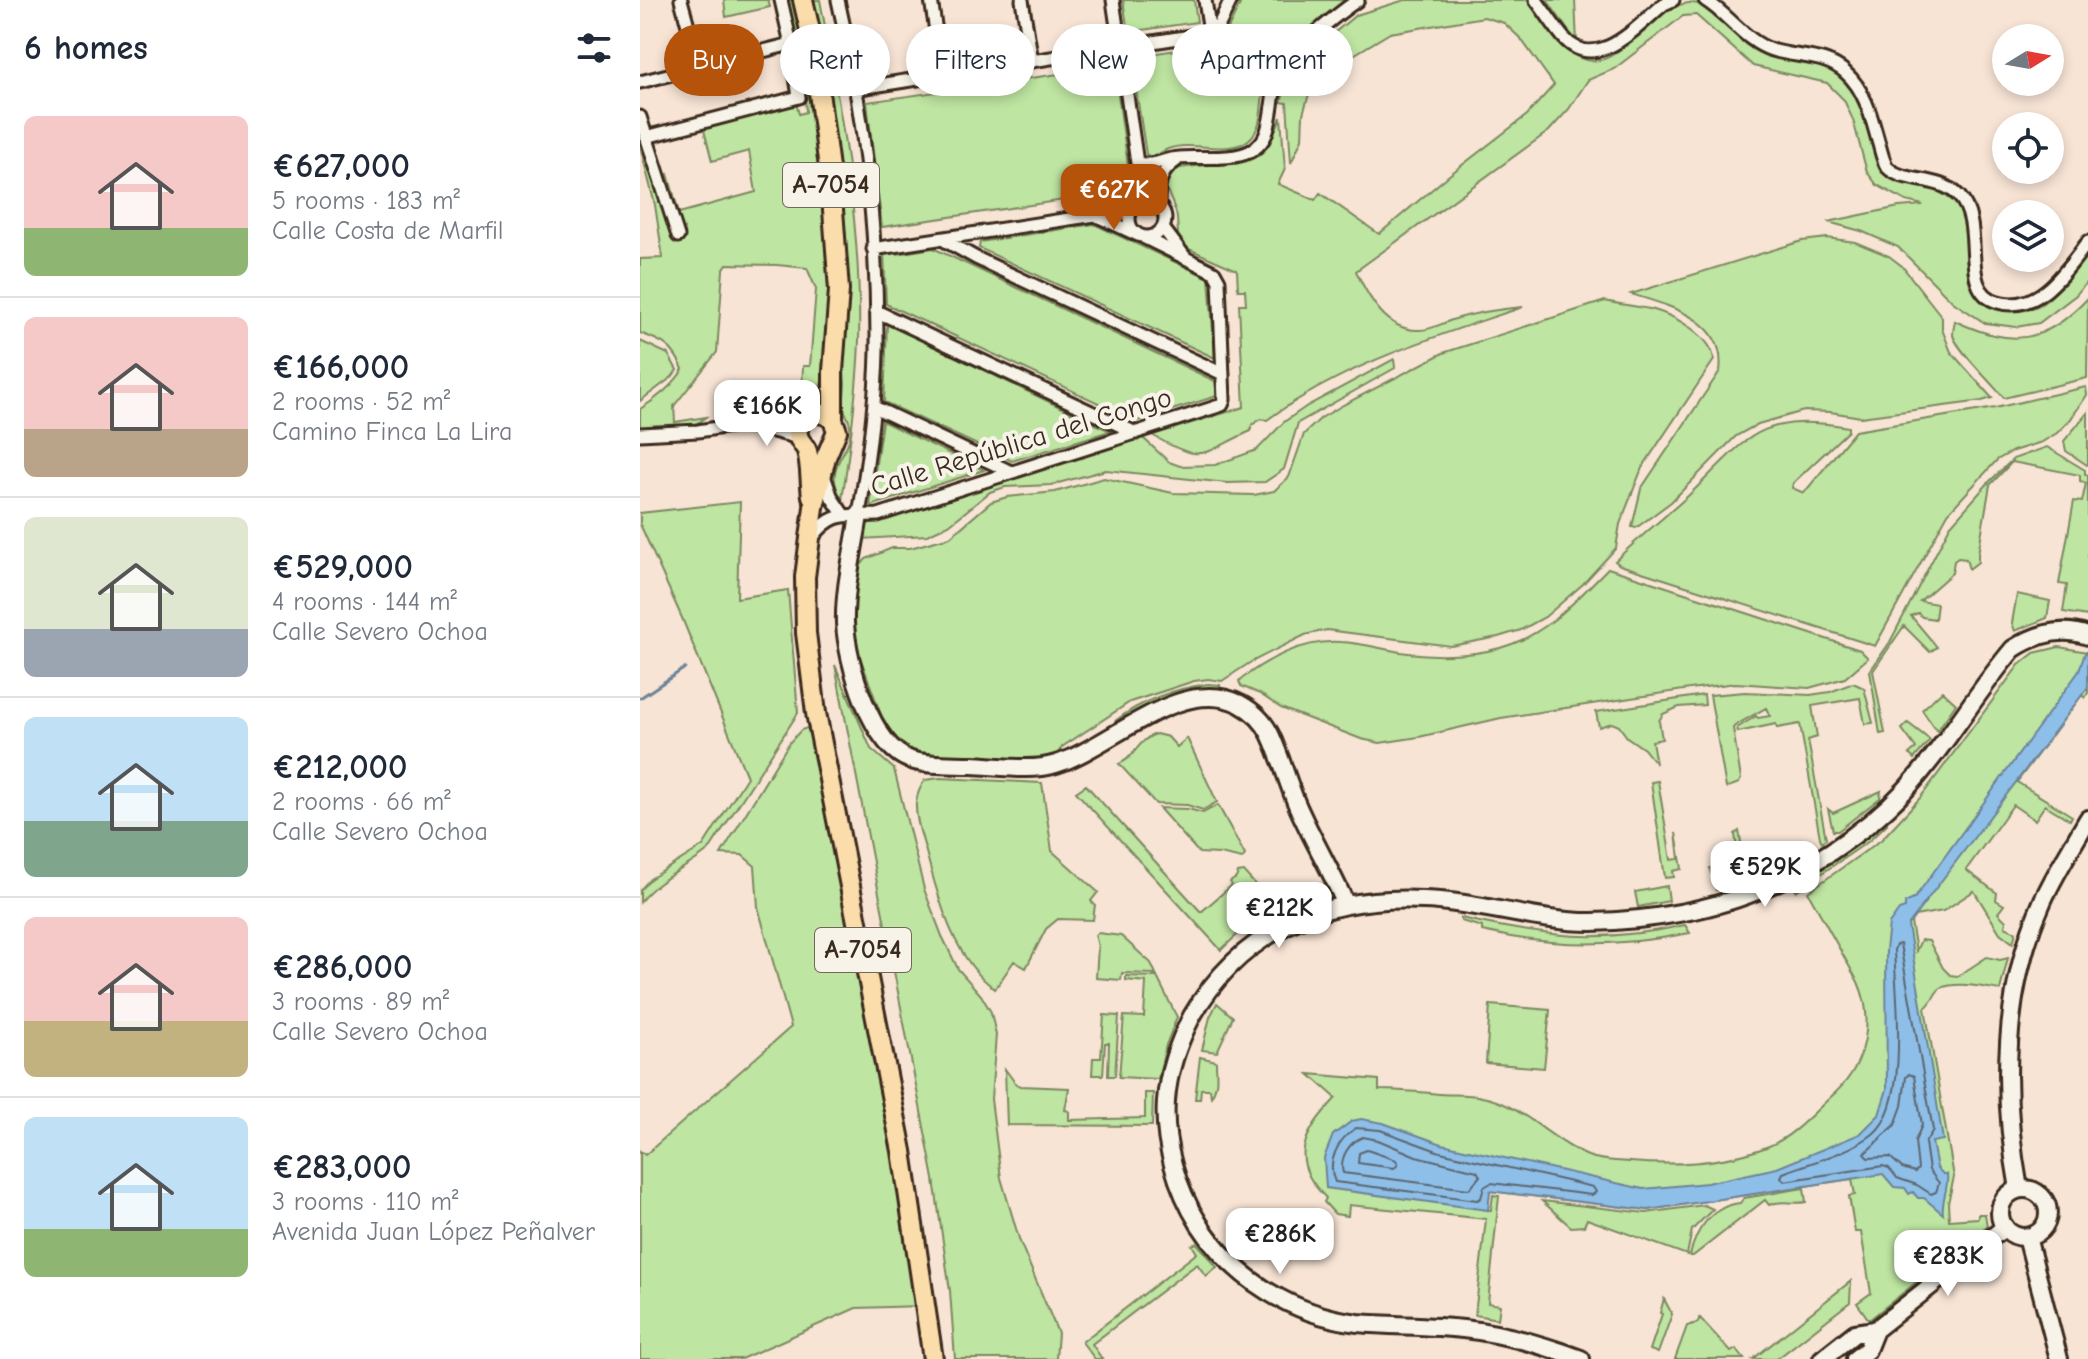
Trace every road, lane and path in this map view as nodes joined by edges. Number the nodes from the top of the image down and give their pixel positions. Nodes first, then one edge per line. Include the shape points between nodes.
1 (681, 0) edge
2 (781, 0) edge
3 (803, 0) edge
4 (838, 0) edge
5 (931, 0) edge
6 (1022, 0) edge
7 (1113, 0) edge
8 (1205, 0) edge
9 (1231, 0) edge
10 (1358, 0) edge
11 (1536, 0) edge
12 (1673, 0) edge
13 (1705, 0) edge
14 (688, 24) edge
15 (786, 24) edge
16 (842, 24) edge
17 (935, 24) edge
18 (1026, 24) edge
19 (1116, 24) edge
20 (1209, 24) edge
21 (1219, 24) edge
22 (664, 75) edge
23 (640, 82) edge
24 (799, 96) edge
25 (855, 96) edge
26 (1127, 96) edge
27 (640, 117) edge
28 (646, 137) junction
29 (1188, 157) junction
30 (1137, 163) junction
31 (1162, 163) junction
32 (1151, 202) junction
33 (1129, 220) junction
34 (1112, 222) junction
35 (1163, 228) junction
36 (678, 236) dead end
37 (1140, 236) junction
38 (942, 239) junction
39 (2088, 242) edge
40 (873, 249) junction
41 (1185, 258) junction
42 (876, 311) junction
43 (1223, 374) junction
44 (874, 407) junction
45 (820, 415) junction
46 (746, 424) junction
47 (1136, 433) junction
48 (640, 434) edge
49 (803, 443) junction
50 (830, 447) junction
51 (823, 467) junction
52 (1011, 472) junction
53 (814, 507) junction
54 (851, 515) junction
55 (810, 540) junction
56 (2088, 636) edge
57 (2088, 819) edge
58 (1346, 905) junction
59 (2019, 1189) junction
60 (2000, 1231) junction
61 (2027, 1237) junction
62 (1875, 1330) junction
63 (933, 1359) edge
64 (1581, 1359) edge
65 (1822, 1359) edge
66 (1855, 1359) edge
67 (2059, 1359) edge

1 - 14 street
2 - 15 street
3 - 45 main road, A-7054 via 812,39 839,290 833,371
4 - 16 street
5 - 17 street
6 - 18 street
7 - 19 street
8 - 20 street
9 - 21 street
10 - 29 street via 1284,63 1260,143 1229,157
11 - 12 street via 1564,39 1580,51 1594,53
13 - 39 street via 1770,50 1820,59 1846,73 1868,109 1885,165 1948,187 1968,209 1974,229 1974,274 1986,297 2011,304 2048,291
22 - 23 street
24 - 28 street
25 - 40 street
26 - 30 street
27 - 28 street
28 - 36 street
29 - 31 street
29 - 32 street via 1162,173
30 - 31 street
30 - 32 street
31 - 32 street via 1151,181
32 - 33 street via 1132,209
32 - 35 street via 1164,212
33 - 34 street
33 - 37 street
34 - 37 street
34 - 38 street via 1095,215
35 - 37 street via 1153,236
35 - 41 street
37 - 41 street
38 - 40 street
38 - 43 street
40 - 42 street
41 - 43 street via 1214,272 1219,281
42 - 44 street
42 - 47 street
43 - 47 street, Calle República del Congo via 1222,405
44 - 52 street
44 - 54 street
45 - 46 street
45 - 49 main road via 799,427
45 - 50 main road via 837,431
46 - 48 street
46 - 49 street
47 - 52 street, Calle República del Congo
49 - 50 main road via 817,451
49 - 53 main road, A-7054
50 - 51 main road, A-7054
51 - 53 main road, A-7054
51 - 54 street via 825,481
52 - 54 street, Calle República del Congo via 878,515
53 - 55 main road, A-7054
54 - 55 street via 822,525
54 - 58 street via 845,623 853,669 877,728 898,753 910,760 1046,774 1129,724 1171,706 1223,698 1252,712 1271,735 1295,800
55 - 63 main road, A-7054 via 806,633 816,713 902,1151
56 - 58 street via 2059,631 2013,649 1918,776 1887,807 1822,856 1765,888 1651,918 1591,922 1425,900
57 - 59 street via 2044,898 2016,986 2006,1081
58 - 64 street via 1278,927 1256,942 1217,979 1184,1031 1166,1103 1171,1152 1192,1212 1215,1249 1250,1281 1321,1317 1463,1329 1525,1340
59 - 60 street via 2002,1204
59 - 61 street via 2036,1193 2046,1205 2046,1222
60 - 61 street
60 - 62 street
61 - 67 street
62 - 65 street via 1855,1333
62 - 66 street via 1867,1350

